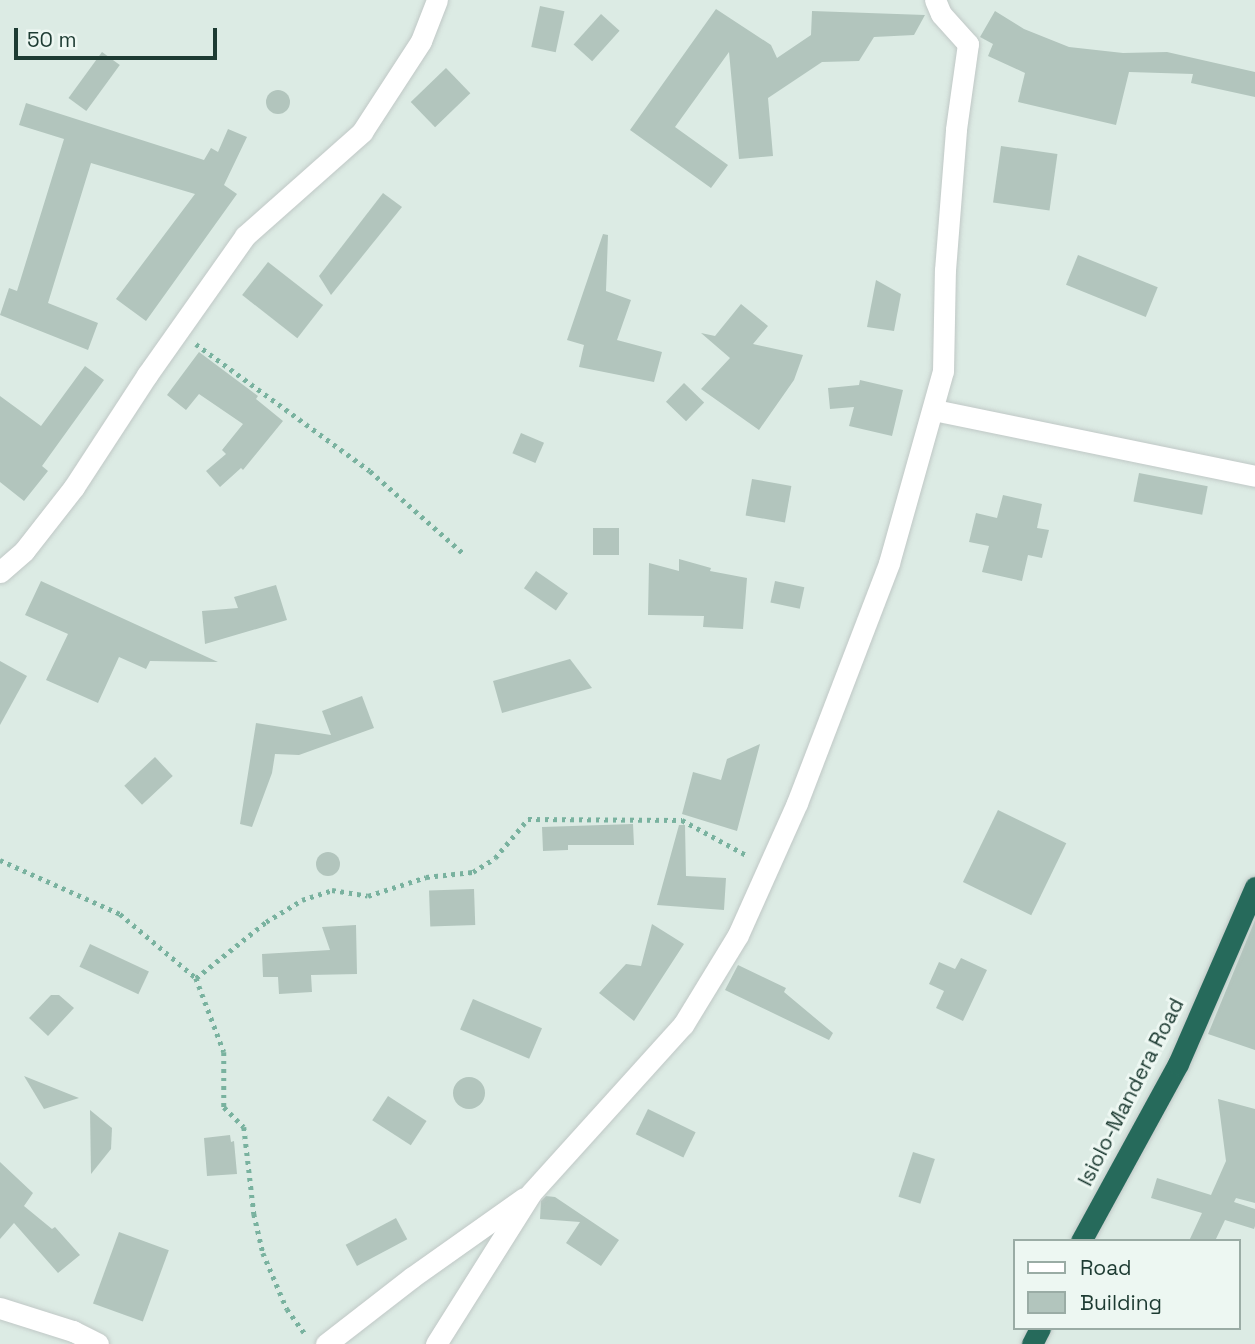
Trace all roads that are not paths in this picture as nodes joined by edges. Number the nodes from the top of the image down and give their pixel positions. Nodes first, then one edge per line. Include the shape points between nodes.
1 (437, 0) edge
2 (935, 0) edge
3 (934, 410) junction
4 (1255, 476) edge
5 (0, 572) edge
6 (1255, 887) edge
7 (531, 1193) junction
8 (1082, 1239) edge
9 (0, 1308) edge
10 (98, 1344) edge
11 (326, 1344) edge
12 (436, 1344) edge

1 - 5 street via 421,41 362,132 245,236 74,487 24,551
2 - 3 street via 941,14 968,44 945,270 943,371
3 - 4 street
3 - 7 street via 889,563 797,803 738,935 683,1025
6 - 8 highway, Isiolo-Mandera Road via 1178,1063
7 - 11 street
7 - 12 street
9 - 10 street via 73,1331

